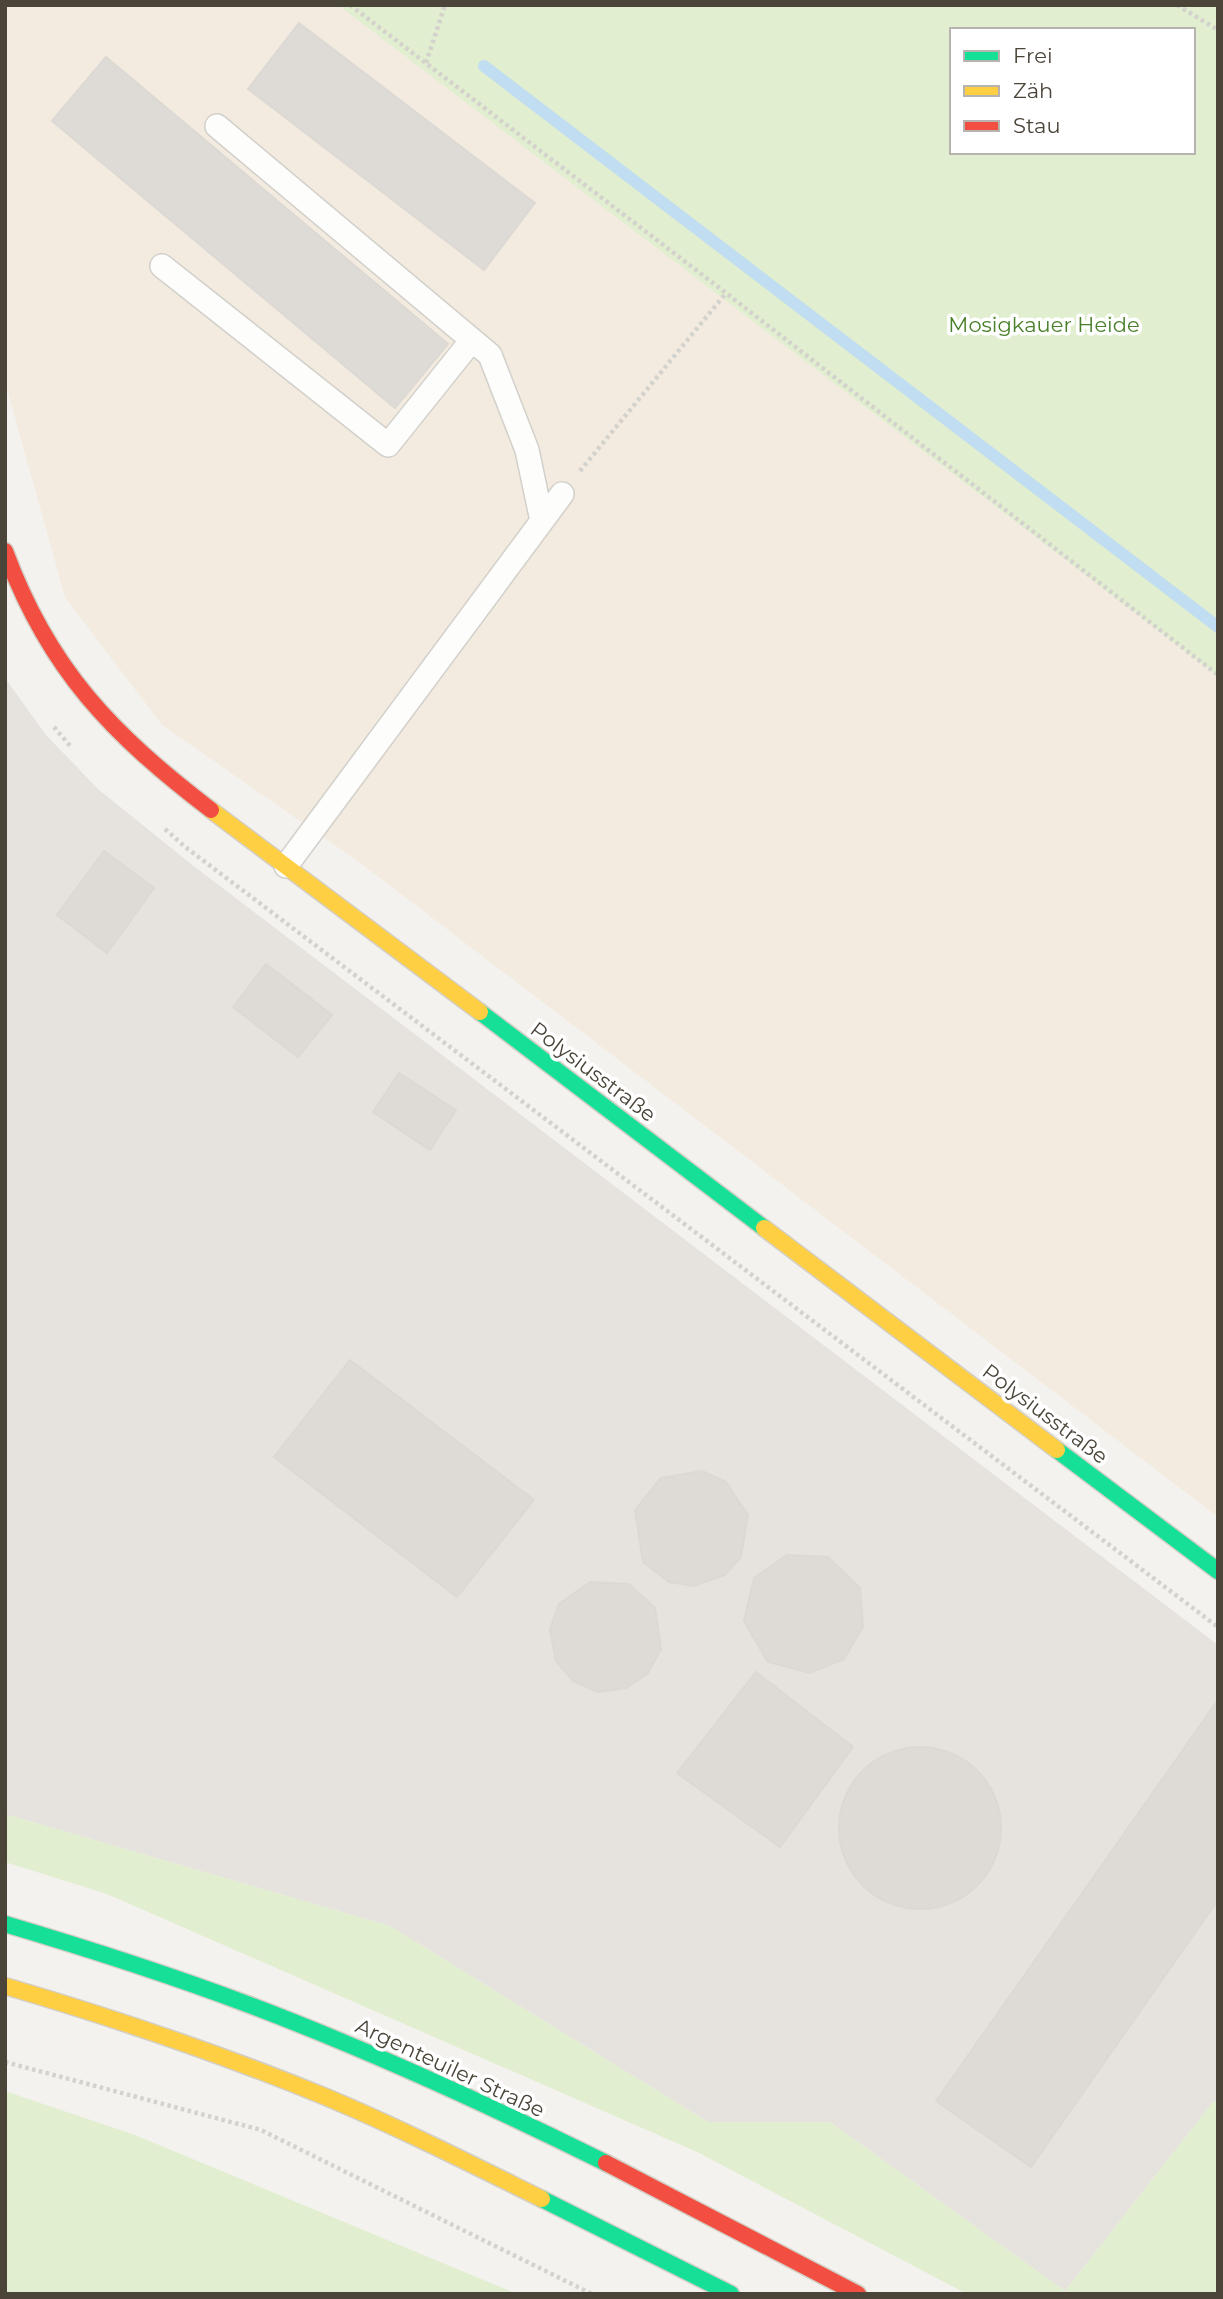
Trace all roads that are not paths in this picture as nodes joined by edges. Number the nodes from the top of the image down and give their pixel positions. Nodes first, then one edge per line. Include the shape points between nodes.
1 (217, 126) dead end
2 (162, 266) dead end
3 (471, 340) junction
4 (562, 494) road end
5 (542, 521) junction
6 (5, 551) edge
7 (286, 866) junction
8 (1218, 1571) edge
9 (5, 1924) edge
10 (5, 1986) edge
11 (731, 2294) edge
12 (858, 2294) edge

1 - 3 lane
2 - 3 lane via 388,445
3 - 5 lane via 490,355 527,450
4 - 5 lane
5 - 7 lane
6 - 7 main road, Polysiusstraße via 61,664 97,710 139,752
7 - 8 main road, Polysiusstraße
9 - 12 main road, Argenteuiler Straße via 166,1975 323,2034 489,2107
10 - 11 main road via 216,2055 330,2101 430,2144

